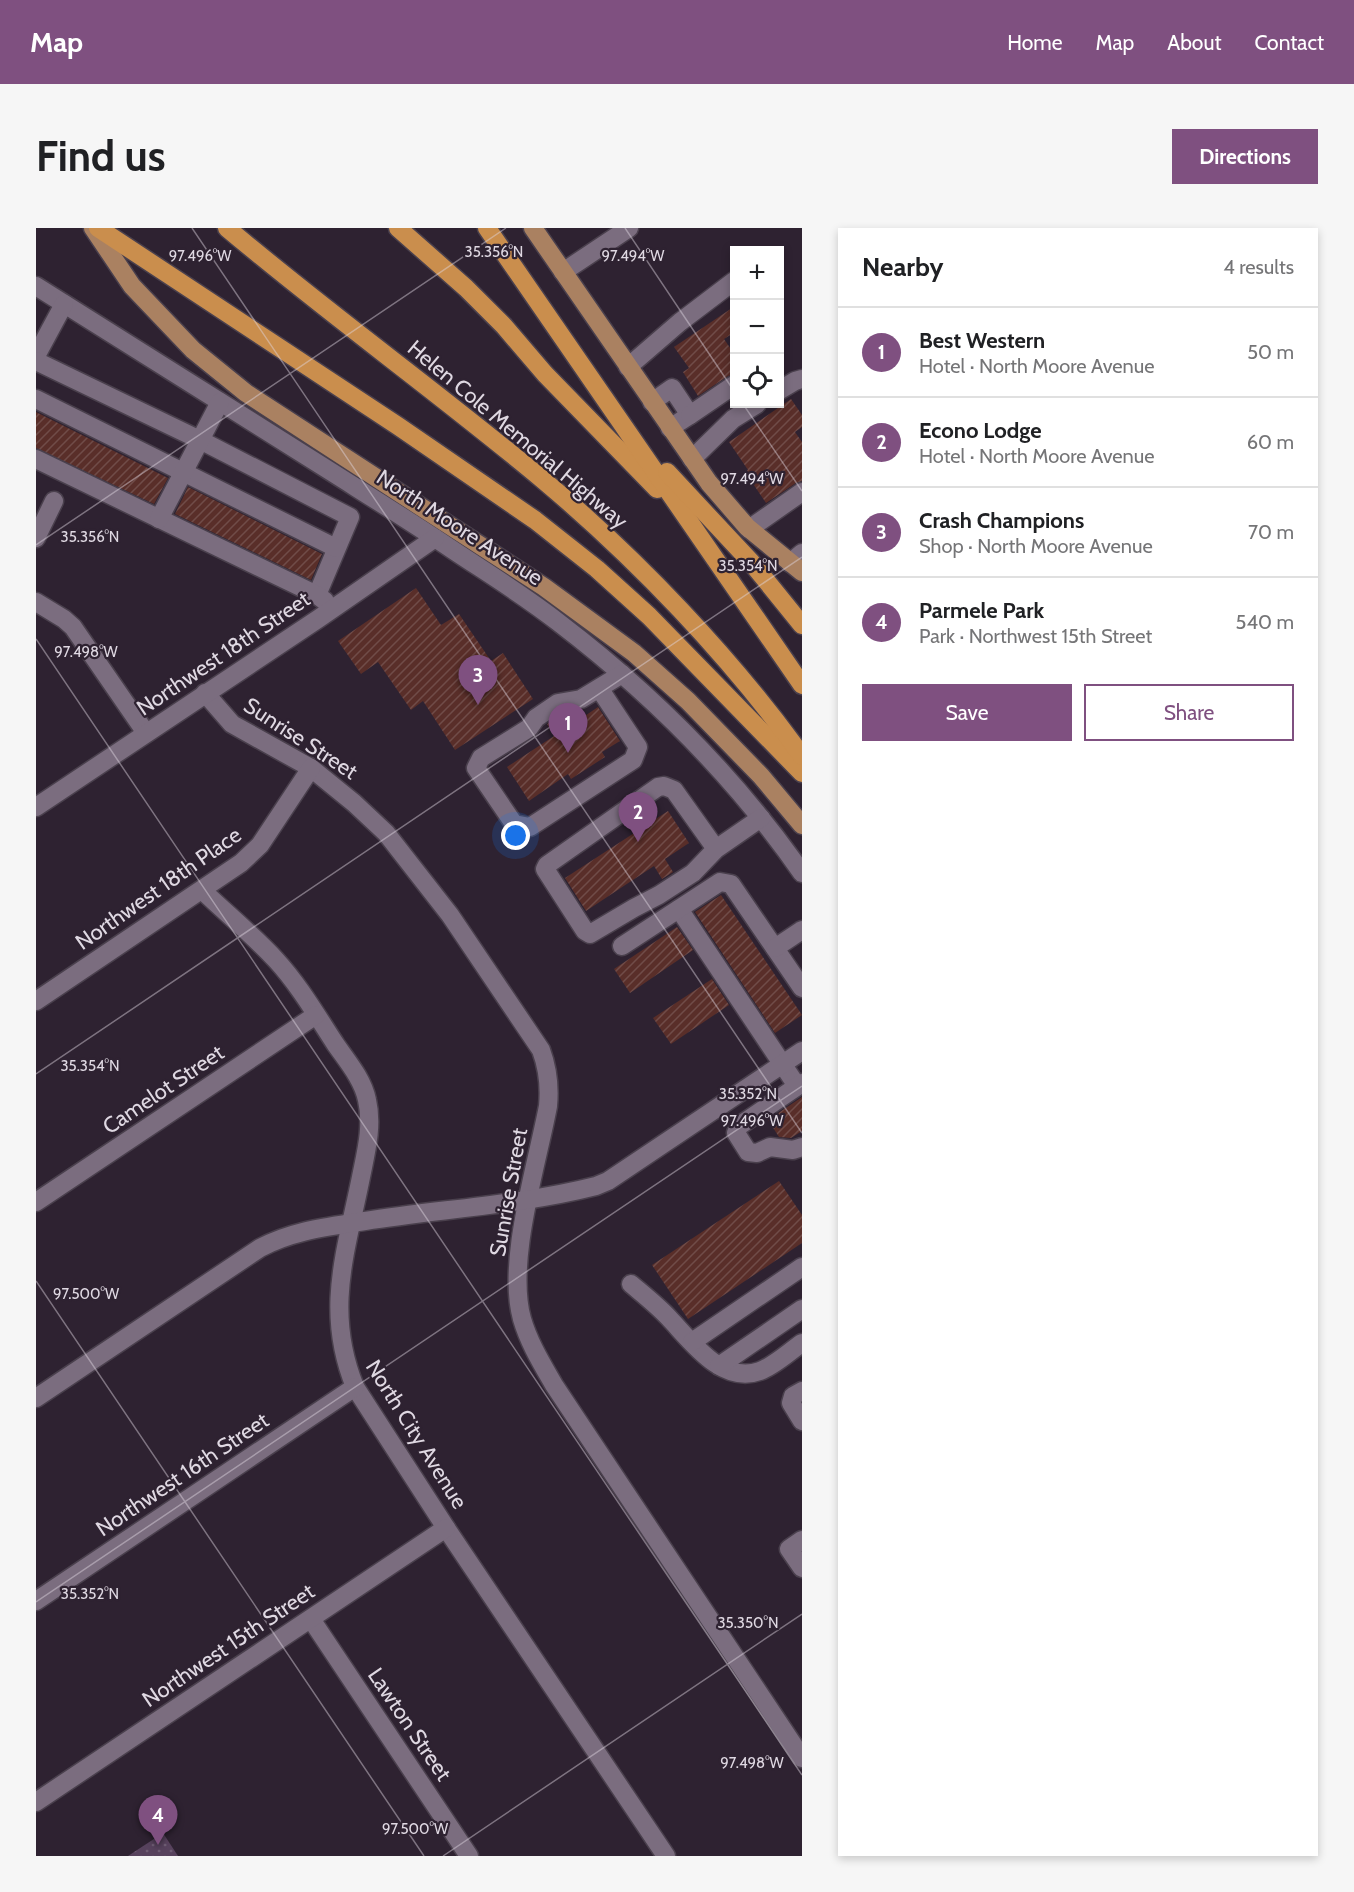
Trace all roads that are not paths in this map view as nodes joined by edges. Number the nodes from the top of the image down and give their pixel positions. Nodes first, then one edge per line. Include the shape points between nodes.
1 (96, 228) edge
2 (227, 228) edge
3 (398, 228) edge
4 (487, 228) edge
5 (533, 228) edge
6 (629, 228) edge
7 (562, 272) junction
8 (730, 284) edge
9 (36, 286) edge
10 (64, 304) junction
11 (36, 356) edge
12 (36, 361) edge
13 (628, 367) junction
14 (802, 379) edge
15 (730, 388) edge
16 (784, 388) edge
17 (36, 399) edge
18 (220, 402) junction
19 (652, 402) junction
20 (751, 408) edge
21 (690, 415) junction
22 (623, 425) junction
23 (670, 428) junction
24 (200, 440) junction
25 (36, 459) edge
26 (692, 459) junction
27 (183, 472) junction
28 (802, 492) edge
29 (54, 501) dead end
30 (159, 519) junction
31 (695, 529) junction
32 (749, 529) junction
33 (36, 537) edge
34 (435, 537) junction
35 (336, 548) junction
36 (798, 562) edge
37 (317, 595) junction
38 (36, 602) edge
39 (334, 608) junction
40 (802, 625) edge
41 (622, 674) junction
42 (802, 685) edge
43 (599, 688) junction
44 (205, 693) junction
45 (146, 733) junction
46 (802, 756) edge
47 (311, 768) junction
48 (802, 772) edge
49 (36, 807) edge
50 (761, 818) junction
51 (802, 825) edge
52 (716, 849) junction
53 (802, 873) edge
54 (202, 891) junction
55 (679, 909) junction
56 (802, 930) edge
57 (622, 946) dead end
58 (775, 948) junction
59 (802, 988) edge
60 (36, 1001) edge
61 (316, 1015) junction
62 (802, 1051) edge
63 (782, 1064) junction
64 (800, 1085) edge
65 (802, 1147) edge
66 (529, 1198) junction
67 (36, 1202) edge
68 (351, 1223) junction
69 (802, 1267) edge
70 (631, 1284) dead end
71 (802, 1309) edge
72 (692, 1342) junction
73 (802, 1343) edge
74 (719, 1366) junction
75 (355, 1387) junction
76 (802, 1390) edge
77 (36, 1398) edge
78 (802, 1421) edge
79 (446, 1528) junction
80 (802, 1540) edge
81 (801, 1560) edge
82 (36, 1601) edge
83 (311, 1618) junction
84 (802, 1758) edge
85 (36, 1802) edge
86 (469, 1856) edge
87 (666, 1856) edge

1 - 48 highway via 535,520 649,616
1 - 51 main road via 132,286 193,350 246,393 536,581 610,635 688,701
2 - 46 highway, Helen Cole Memorial Highway via 543,480 601,532 706,640
3 - 31 highway via 504,326 545,374
4 - 22 highway
5 - 7 main road
6 - 7 street
7 - 13 main road
8 - 13 street
9 - 10 street, North Moore Avenue
10 - 11 street
10 - 18 street, North Moore Avenue
12 - 24 street
13 - 19 main road
14 - 16 street
15 - 21 street
17 - 27 street
18 - 24 street
18 - 34 street, North Moore Avenue
19 - 21 street via 672,388
19 - 23 main road
20 - 26 street via 732,419
21 - 23 street
22 - 31 highway
22 - 40 highway via 751,562
23 - 26 main road
24 - 27 street
24 - 35 street via 350,517
25 - 30 street
26 - 32 main road
27 - 30 street
27 - 35 street
28 - 32 street
29 - 33 street
30 - 37 street
31 - 42 highway
32 - 36 main road
34 - 39 street, Northwest 18th Street
34 - 41 street, North Moore Avenue via 514,589
35 - 37 street
37 - 39 street
38 - 45 street via 73,627
39 - 44 street, Northwest 18th Street
41 - 43 street
41 - 50 street, North Moore Avenue via 675,722
43 - 43 street via 581,699 558,703 536,718 529,728 481,758 476,768 514,824 530,827 633,760 638,747
44 - 45 street, Northwest 18th Street
44 - 47 street, Sunrise Street via 232,724
45 - 49 street, Northwest 18th Street
47 - 54 street, Northwest 18th Place via 260,845
47 - 66 street, Sunrise Street via 386,833 410,862 541,1050 549,1091
50 - 52 street
50 - 53 street, North Moore Avenue
52 - 52 street via 693,873 590,934 545,869 664,786 674,790
54 - 60 street, Northwest 18th Place
54 - 61 street, North City Avenue via 276,960
55 - 57 street
55 - 58 street via 720,882 731,884
55 - 63 street
56 - 58 street
58 - 59 street
61 - 67 street, Camelot Street
61 - 68 street, North City Avenue via 363,1086 368,1101 367,1150
62 - 63 street
63 - 64 street
63 - 66 street via 608,1181
64 - 65 street via 739,1126 736,1133 748,1152
66 - 68 street
66 - 84 street, Sunrise Street via 518,1265 518,1294 529,1340 554,1385
68 - 75 street, North City Avenue via 341,1268 338,1322 345,1361
68 - 77 street via 288,1235 260,1248
69 - 72 street
70 - 72 street
71 - 74 street
72 - 74 street
73 - 74 street via 760,1371 749,1373
75 - 79 street, North City Avenue
75 - 82 street, Northwest 16th Street
76 - 78 street via 791,1403
79 - 83 street, Northwest 15th Street
79 - 87 street, North City Avenue
80 - 81 street via 789,1549
83 - 85 street, Northwest 15th Street
83 - 86 street, Lawton Street

